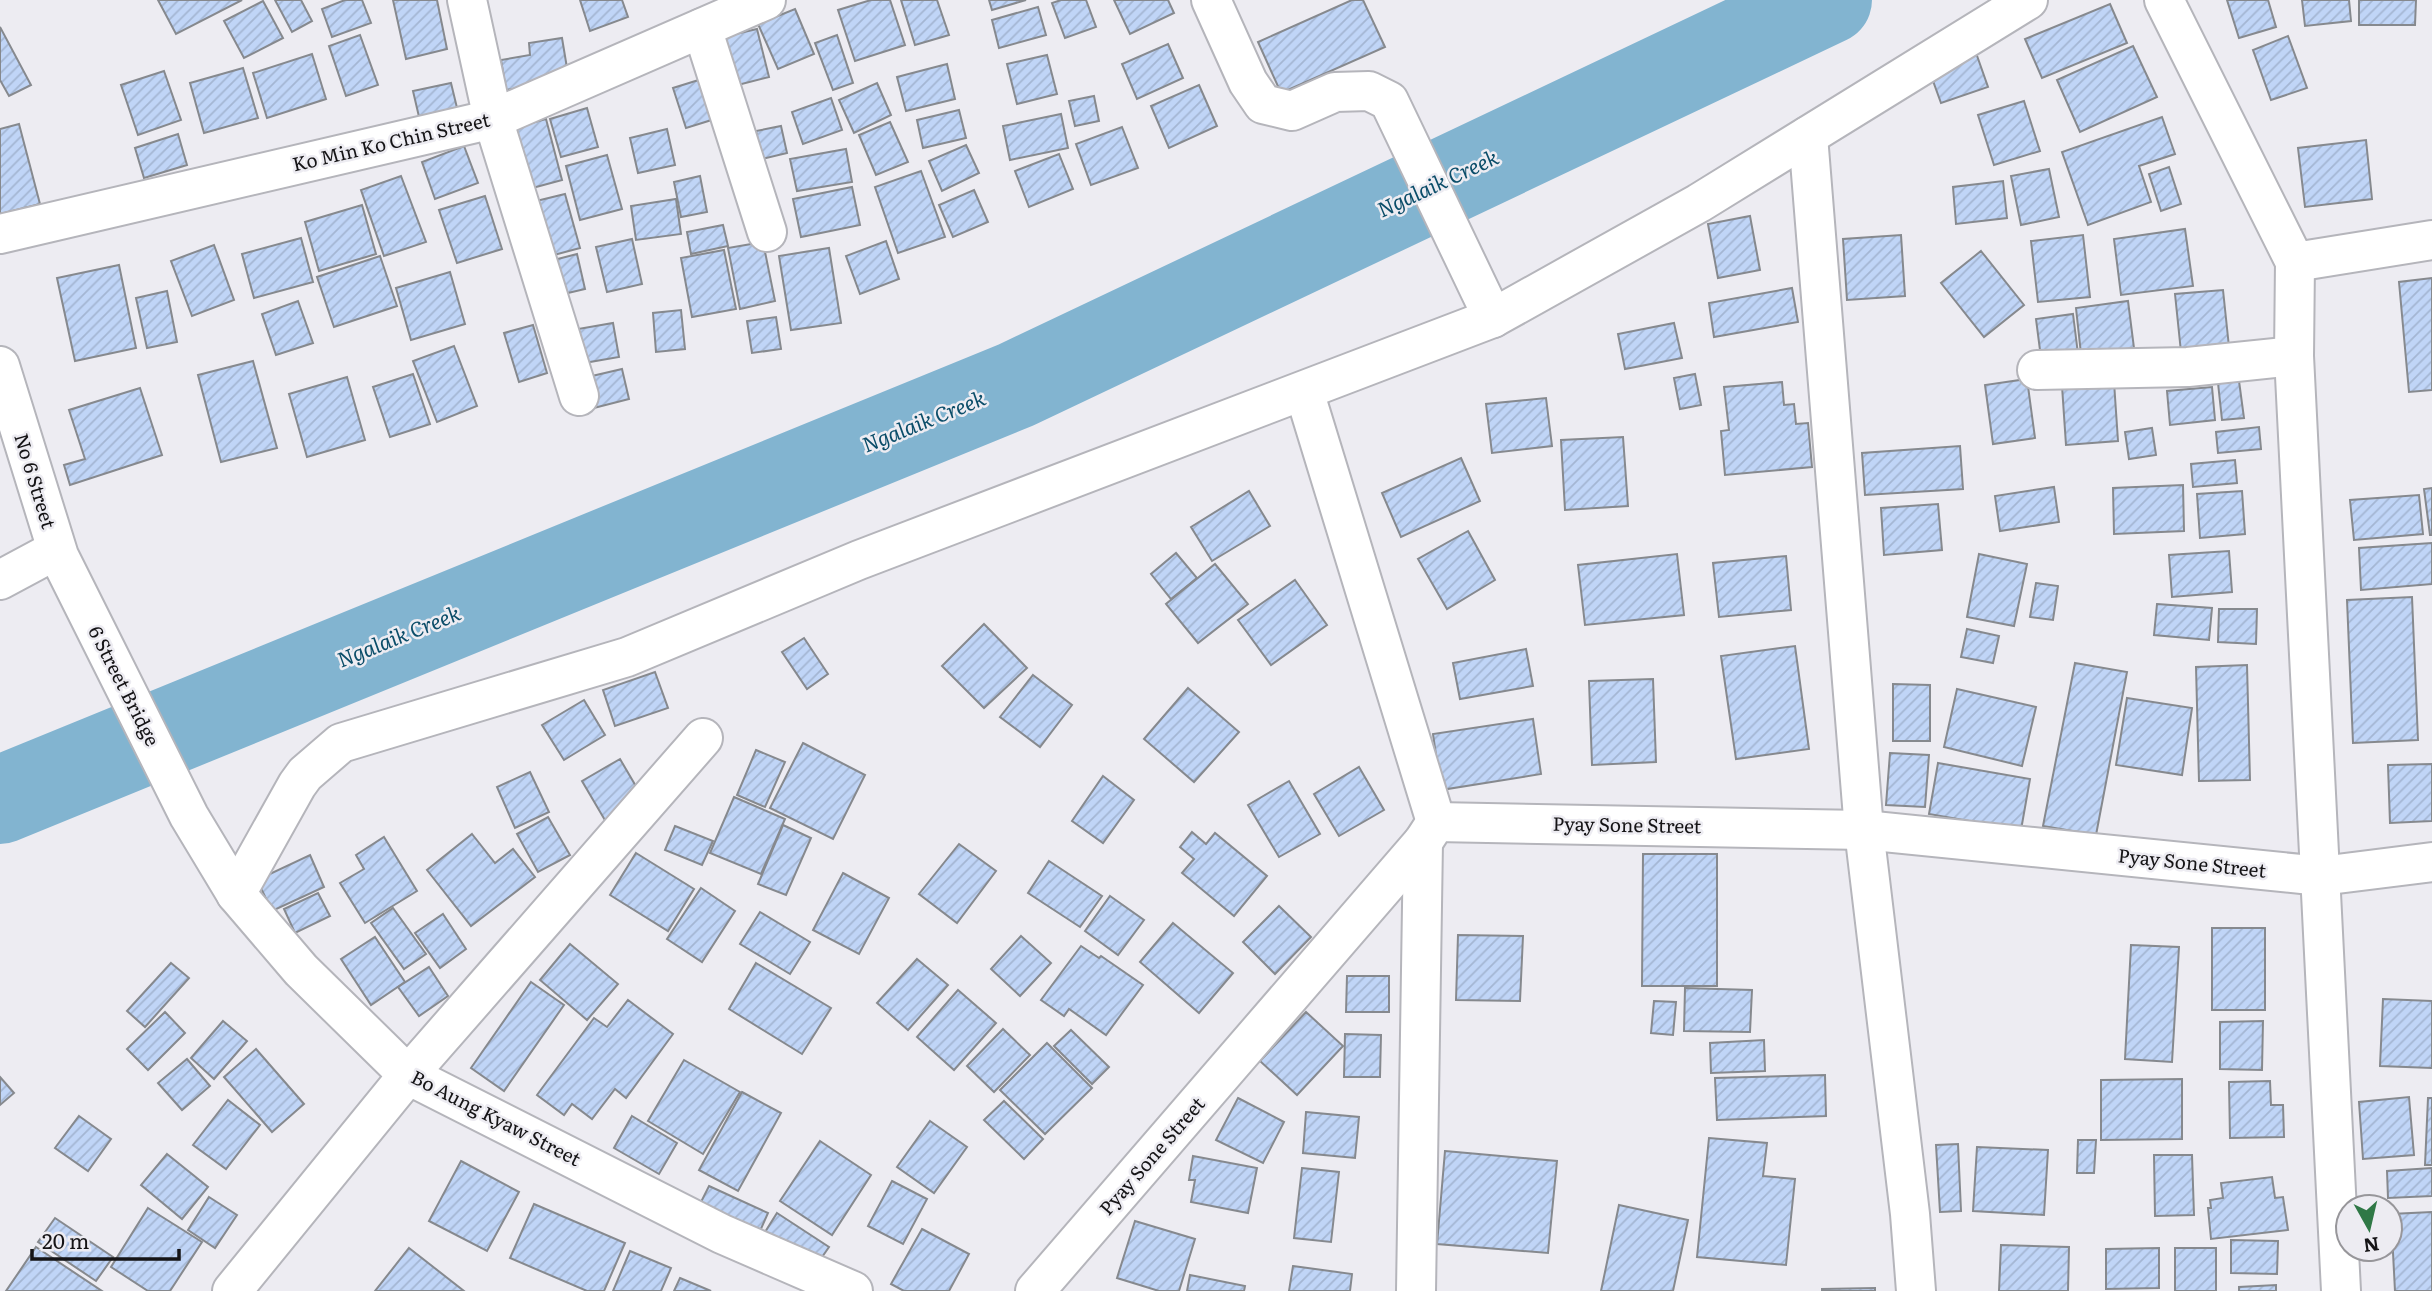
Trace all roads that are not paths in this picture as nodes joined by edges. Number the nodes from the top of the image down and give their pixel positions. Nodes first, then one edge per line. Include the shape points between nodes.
1 (467, 0) edge
2 (766, 0) edge
3 (1211, 0) edge
4 (2028, 0) edge
5 (2164, 0) edge
6 (702, 28) junction
7 (493, 120) junction
8 (1808, 136) junction
9 (767, 232) dead end
10 (0, 234) edge
11 (2432, 240) edge
12 (2295, 262) junction
13 (1488, 308) junction
14 (2294, 356) junction
15 (0, 366) edge
16 (2037, 370) dead end
17 (1304, 391) junction
18 (579, 396) dead end
19 (58, 553) junction
20 (0, 580) edge
21 (703, 738) dead end
22 (189, 816) joint
23 (1864, 830) junction
24 (1429, 832) junction
25 (2432, 862) edge
26 (2321, 876) junction
27 (236, 894) junction
28 (408, 1075) junction
29 (232, 1291) edge
30 (853, 1291) edge
31 (1035, 1291) edge
32 (1416, 1291) edge
33 (1916, 1291) edge
34 (2341, 1291) edge

1 - 7 street
2 - 6 street, Ko Min Ko Chin Street
3 - 13 street via 1248,82 1264,104 1292,111 1335,92 1358,91 1369,91 1389,102
4 - 8 street
5 - 12 street
6 - 7 street, Ko Min Ko Chin Street
6 - 9 street
7 - 10 street, Ko Min Ko Chin Street
7 - 18 street
8 - 13 street via 1699,203
8 - 23 street
11 - 12 street
12 - 14 street
13 - 17 street
14 - 16 street via 2188,367
14 - 26 street
15 - 19 street, No 6 Street
17 - 24 street
17 - 27 street via 859,560 626,657 341,743 297,785
19 - 20 street
19 - 22 street, 6 Street Bridge
21 - 28 street
22 - 27 street, Bo Aung Kyaw Street
23 - 24 street, Pyay Sone Street
23 - 26 street, Pyay Sone Street
23 - 33 street
24 - 31 street, Pyay Sone Street
24 - 32 street
25 - 26 street, Pyay Sone Street
26 - 34 street
27 - 28 street, Bo Aung Kyaw Street via 300,970
28 - 29 street
28 - 30 street, Bo Aung Kyaw Street via 722,1234

